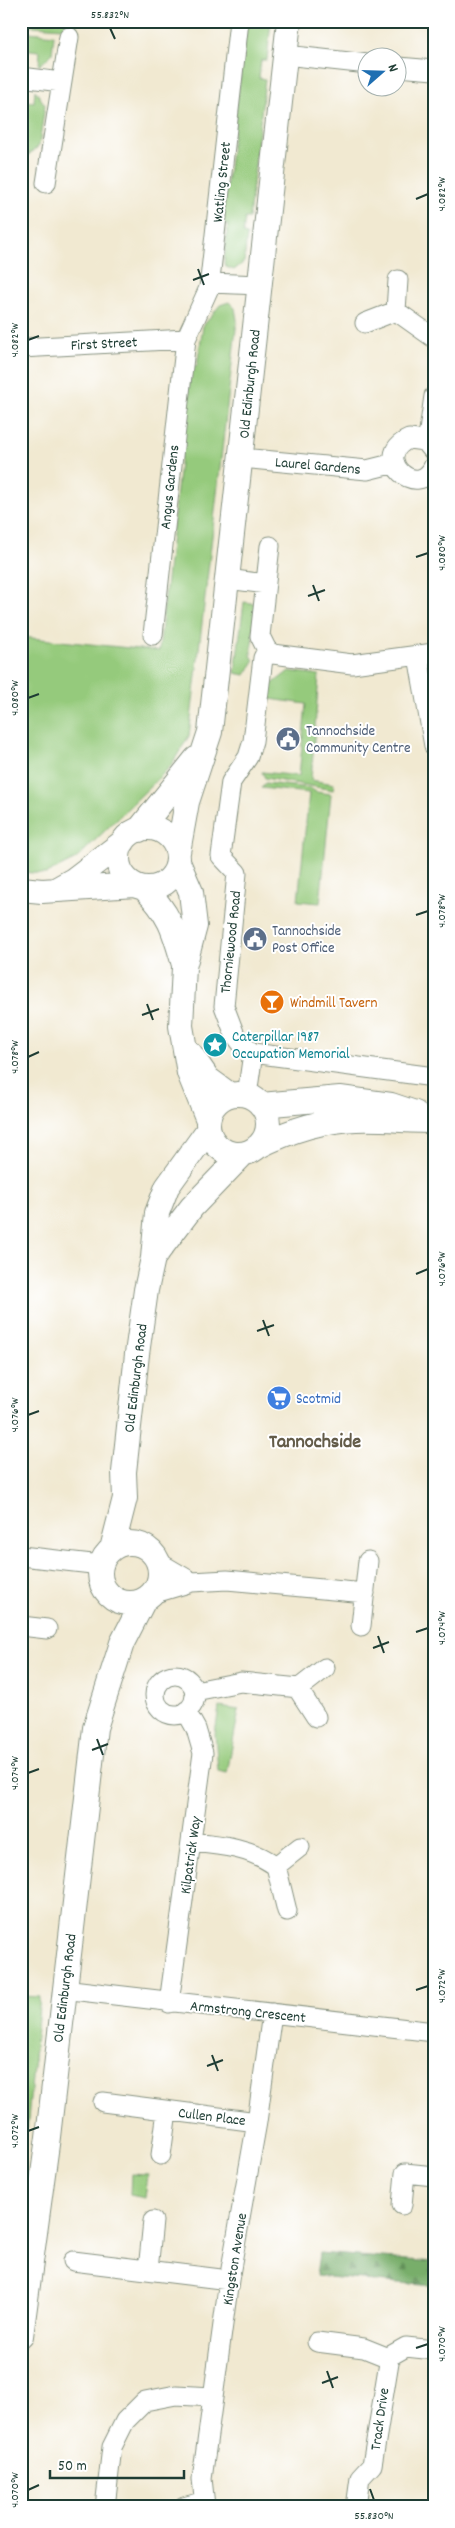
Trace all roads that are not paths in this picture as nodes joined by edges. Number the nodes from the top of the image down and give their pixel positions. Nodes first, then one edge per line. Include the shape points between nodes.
1 (239, 21) edge
2 (289, 21) edge
3 (69, 37) dead end
4 (286, 55) junction
5 (358, 63) edge
6 (408, 68) edge
7 (434, 70) edge
8 (21, 77) edge
9 (61, 82) junction
10 (46, 183) dead end
11 (398, 280) dead end
12 (210, 283) junction
13 (260, 285) junction
14 (396, 311) junction
15 (365, 323) dead end
16 (434, 338) edge
17 (186, 339) junction
18 (21, 348) edge
19 (434, 396) edge
20 (429, 447) edge
21 (241, 458) junction
22 (395, 463) junction
23 (434, 465) edge
24 (270, 546) dead end
25 (227, 579) junction
26 (266, 584) junction
27 (152, 635) dead end
28 (267, 650) junction
29 (426, 655) edge
30 (207, 746) junction
31 (434, 746) edge
32 (131, 836) junction
33 (178, 857) junction
34 (139, 886) junction
35 (21, 889) edge
36 (57, 889) junction
37 (184, 967) junction
38 (184, 1044) junction
39 (253, 1053) junction
40 (434, 1078) edge
41 (246, 1098) junction
42 (434, 1120) edge
43 (208, 1125) junction
44 (250, 1151) junction
45 (153, 1258) junction
46 (125, 1498) junction
47 (21, 1556) edge
48 (154, 1556) junction
49 (107, 1557) junction
50 (368, 1561) dead end
51 (192, 1582) junction
52 (364, 1593) junction
53 (112, 1597) junction
54 (148, 1597) junction
55 (21, 1626) edge
56 (361, 1626) dead end
57 (47, 1629) dead end
58 (122, 1643) junction
59 (325, 1668) dead end
60 (299, 1688) junction
61 (195, 1691) junction
62 (186, 1711) junction
63 (316, 1717) dead end
64 (192, 1842) junction
65 (300, 1847) dead end
66 (276, 1866) junction
67 (288, 1911) dead end
68 (63, 1990) junction
69 (169, 2003) junction
70 (272, 2013) junction
71 (434, 2032) edge
72 (103, 2102) dead end
73 (167, 2111) junction
74 (257, 2122) junction
75 (160, 2154) dead end
76 (434, 2176) edge
77 (402, 2205) dead end
78 (153, 2221) dead end
79 (73, 2261) dead end
80 (148, 2270) junction
81 (229, 2280) junction
82 (21, 2336) edge
83 (317, 2342) dead end
84 (434, 2350) edge
85 (390, 2358) junction
86 (214, 2397) junction
87 (207, 2506) edge
88 (105, 2507) edge
89 (184, 2507) edge
90 (356, 2507) edge

1 - 12 street, Watling Street
2 - 4 main road, Old Edinburgh Road
3 - 9 street
4 - 5 street
4 - 13 main road, Old Edinburgh Road
6 - 7 street
8 - 9 street
9 - 10 street
11 - 14 street
12 - 13 street
12 - 17 street, Watling Street
13 - 21 main road, Old Edinburgh Road
14 - 15 street
14 - 16 street
17 - 18 street, First Street
17 - 27 street, Angus Gardens
19 - 20 street
20 - 22 street via 416,438 404,441 396,451
21 - 22 street, Laurel Gardens via 366,470
21 - 25 main road, Old Edinburgh Road
22 - 23 street via 402,475 416,479 428,474
24 - 26 street, Thorniewood Road
25 - 26 street
25 - 30 main road, Old Edinburgh Road
26 - 28 street, Thorniewood Road via 260,636
28 - 29 street via 280,656 352,664
28 - 39 street, Thorniewood Road via 263,658 248,757 231,782 221,856 237,873 224,1006 235,1035
29 - 31 street
30 - 32 main road
30 - 33 main road, Old Edinburgh Road via 187,802
32 - 33 main road via 148,828 163,832 174,843
32 - 34 main road via 119,852 120,867 127,879
32 - 36 main road
33 - 34 main road via 175,872 162,885
33 - 37 main road via 191,892 194,926
34 - 36 main road
34 - 37 main road via 158,903 173,926
35 - 36 main road
37 - 38 main road via 181,1026
38 - 41 main road via 208,1080
38 - 43 main road via 189,1073
39 - 40 street
39 - 41 street
41 - 42 main road via 340,1098 390,1105
41 - 43 main road via 215,1104
41 - 44 main road via 266,1113 267,1132
42 - 44 main road via 356,1118 310,1125
43 - 44 main road via 211,1139 224,1151
43 - 45 main road, Old Edinburgh Road via 167,1187 157,1213
44 - 45 main road, Old Edinburgh Road via 192,1207
45 - 46 main road, Old Edinburgh Road via 137,1354 124,1472
46 - 48 main road, Old Edinburgh Road
46 - 49 main road, Old Edinburgh Road
47 - 49 street
48 - 49 main road via 135,1543 127,1543
48 - 51 street
48 - 54 main road, Old Edinburgh Road via 160,1579
49 - 53 main road, Old Edinburgh Road via 102,1582
50 - 52 street
51 - 52 street via 227,1580
51 - 54 street
52 - 56 street
53 - 54 main road via 128,1603
53 - 58 main road, Old Edinburgh Road
54 - 58 main road, Old Edinburgh Road
55 - 57 street
58 - 68 main road, Old Edinburgh Road via 95,1728
59 - 60 street
60 - 61 street via 241,1682
60 - 63 street
61 - 62 street via 193,1704
61 - 62 street via 180,1676 164,1679 157,1688 157,1701 162,1709 174,1715
62 - 64 street, Kilpatrick Way via 196,1729 203,1753
64 - 66 street via 246,1850 263,1856
64 - 69 street, Kilpatrick Way
65 - 66 street
66 - 67 street
68 - 69 street, Armstrong Crescent
68 - 82 main road, Old Edinburgh Road via 48,2137
69 - 70 street, Armstrong Crescent
70 - 71 street, Armstrong Crescent
70 - 74 street, Kingston Avenue
72 - 73 street, Cullen Place
73 - 74 street, Cullen Place
73 - 75 street, Cullen Place
74 - 81 street, Kingston Avenue
76 - 77 street via 405,2173
78 - 80 street
79 - 80 street
80 - 81 street
81 - 86 street, Kingston Avenue
83 - 85 street via 364,2348
84 - 85 street via 406,2347
85 - 90 street, Track Drive via 372,2465 360,2478
86 - 87 street, Kingston Avenue via 202,2480
86 - 88 street via 176,2395 145,2400 126,2421 112,2447
87 - 89 street, Kingston Avenue via 191,2504

